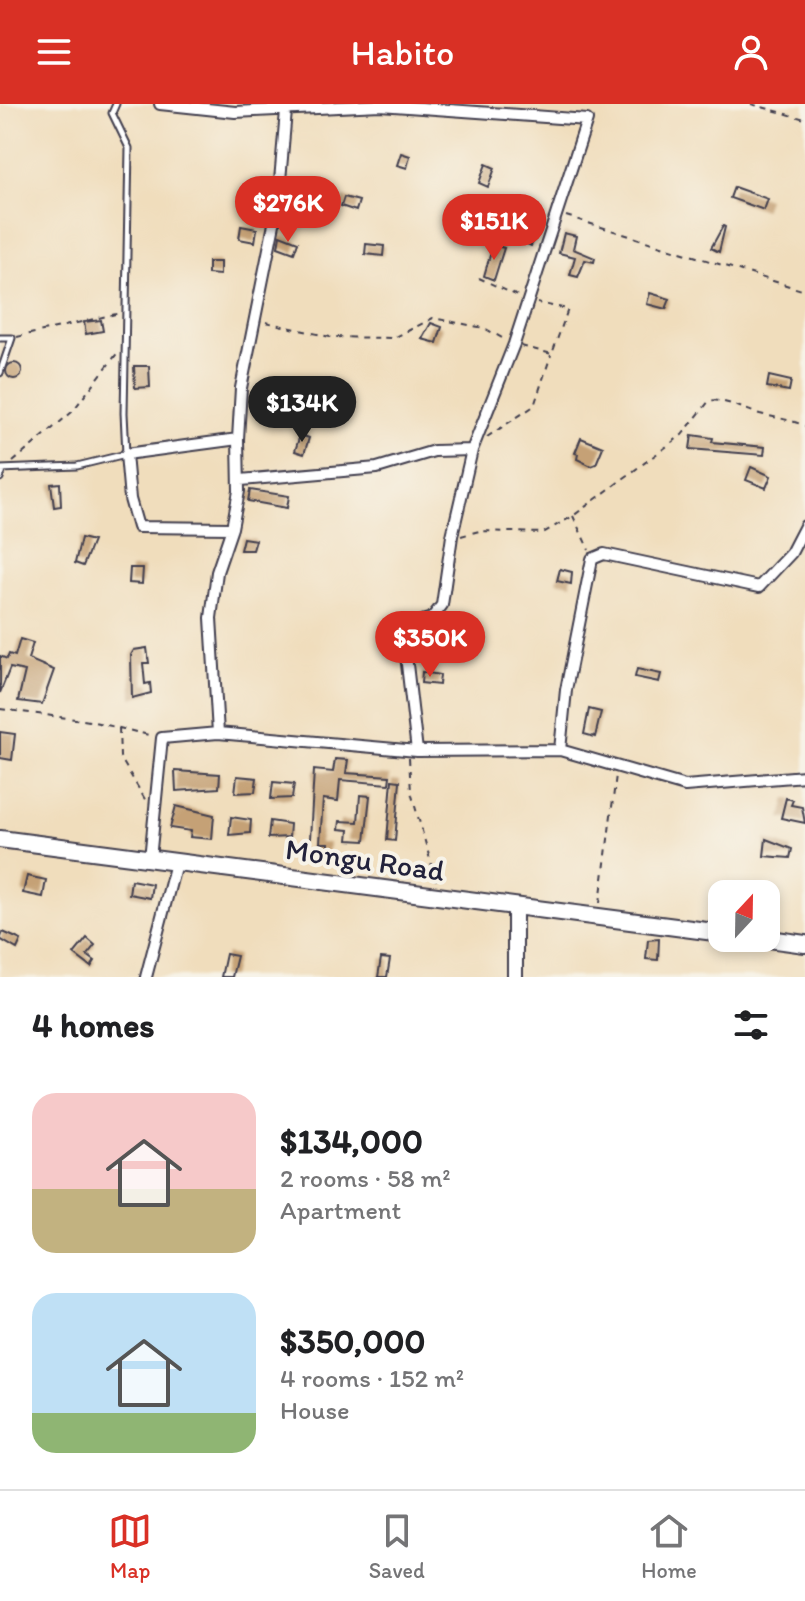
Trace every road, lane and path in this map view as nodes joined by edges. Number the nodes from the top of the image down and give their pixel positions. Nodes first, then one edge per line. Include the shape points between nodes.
1 (116, 104) edge
2 (160, 104) edge
3 (751, 104) edge
4 (286, 111) junction
5 (805, 119) edge
6 (558, 214) junction
7 (479, 278) dead end
8 (805, 291) edge
9 (529, 301) junction
10 (125, 316) junction
11 (253, 325) junction
12 (0, 338) edge
13 (12, 338) junction
14 (125, 343) junction
15 (514, 344) junction
16 (552, 354) junction
17 (0, 373) edge
18 (805, 426) edge
19 (238, 439) junction
20 (472, 450) junction
21 (126, 454) junction
22 (2, 469) edge
23 (0, 478) edge
24 (241, 480) junction
25 (573, 516) junction
26 (805, 526) edge
27 (232, 528) junction
28 (452, 536) junction
29 (592, 559) junction
30 (0, 709) edge
31 (119, 728) junction
32 (218, 733) junction
33 (162, 738) junction
34 (560, 750) junction
35 (417, 751) junction
36 (618, 765) junction
37 (805, 776) edge
38 (155, 816) junction
39 (0, 839) edge
40 (150, 859) junction
41 (176, 863) junction
42 (443, 898) junction
43 (515, 907) junction
44 (598, 917) junction
45 (708, 931) edge
46 (780, 941) edge
47 (805, 944) edge
48 (146, 977) edge
49 (515, 977) edge

1 - 10 lane via 112,113 129,148
2 - 4 street
3 - 5 path
4 - 6 street via 380,105 587,120
4 - 11 street via 278,204
6 - 8 path
6 - 9 street
7 - 9 path
9 - 15 street
9 - 16 path via 568,309
10 - 13 path
10 - 14 lane
11 - 15 path via 272,321 330,337 394,338 433,318 484,328
11 - 19 street
12 - 13 lane
13 - 17 lane
14 - 21 lane
14 - 22 path via 72,412
15 - 16 path
15 - 20 street
16 - 20 path via 534,406
18 - 25 path via 733,401 710,400 682,435
19 - 21 street
19 - 24 street
20 - 24 street via 434,451 377,468
20 - 28 street
21 - 22 lane via 77,466
21 - 27 street via 138,527
22 - 23 lane
24 - 27 street
25 - 28 path via 543,533 479,531
25 - 29 path
26 - 29 street via 791,553 764,584 753,588 604,554
27 - 32 street via 217,572 211,618
28 - 35 street via 442,605 432,618 409,625 404,638
29 - 34 street
30 - 31 path
31 - 33 path
31 - 38 path via 120,757
32 - 33 street
32 - 35 street
33 - 38 street
34 - 35 street
34 - 36 street
35 - 42 path via 409,755 411,792
36 - 37 street via 685,786
36 - 44 path
38 - 40 street
39 - 40 main road, Mongu Road
40 - 41 main road, Mongu Road
41 - 42 main road, Mongu Road
41 - 48 street
42 - 43 main road, Mongu Road
43 - 44 main road, Mongu Road
43 - 49 street
44 - 45 main road, Mongu Road
46 - 47 main road

